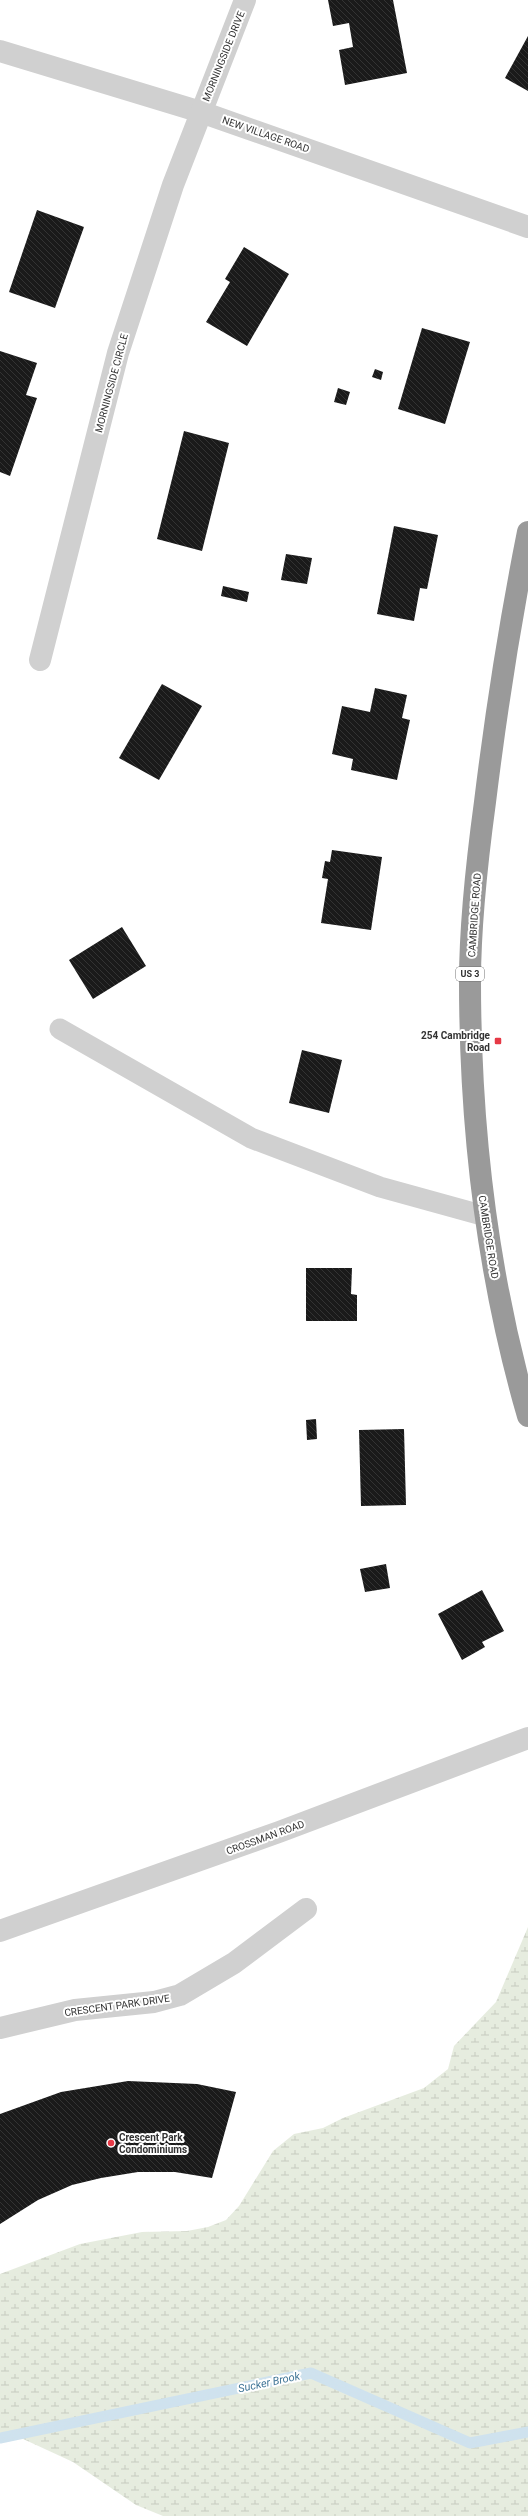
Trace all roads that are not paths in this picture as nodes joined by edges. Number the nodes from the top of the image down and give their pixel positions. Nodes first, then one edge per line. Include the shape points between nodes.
1 (245, 0) edge
2 (0, 51) edge
3 (201, 112) junction
4 (528, 227) edge
5 (528, 532) edge
6 (40, 660) dead end
7 (60, 1029) dead end
8 (485, 1216) junction
9 (528, 1416) edge
10 (528, 1738) edge
11 (306, 1910) dead end
12 (0, 1931) edge
13 (0, 2028) edge

1 - 3 street, MORNINGSIDE DRIVE
2 - 3 street, NEW VILLAGE ROAD
3 - 4 street, NEW VILLAGE ROAD
3 - 6 street, MORNINGSIDE CIRCLE via 173,185 118,352
5 - 8 highway, CAMBRIDGE ROAD / US 3 via 499,693 474,904 470,980 471,1048
7 - 8 lane via 251,1138 380,1188
8 - 9 highway, CAMBRIDGE ROAD / US 3 via 504,1319
10 - 12 street, CROSSMAN ROAD via 279,1832
11 - 13 street, CRESCENT PARK DRIVE via 234,1963 180,1995 154,2002 75,2010

